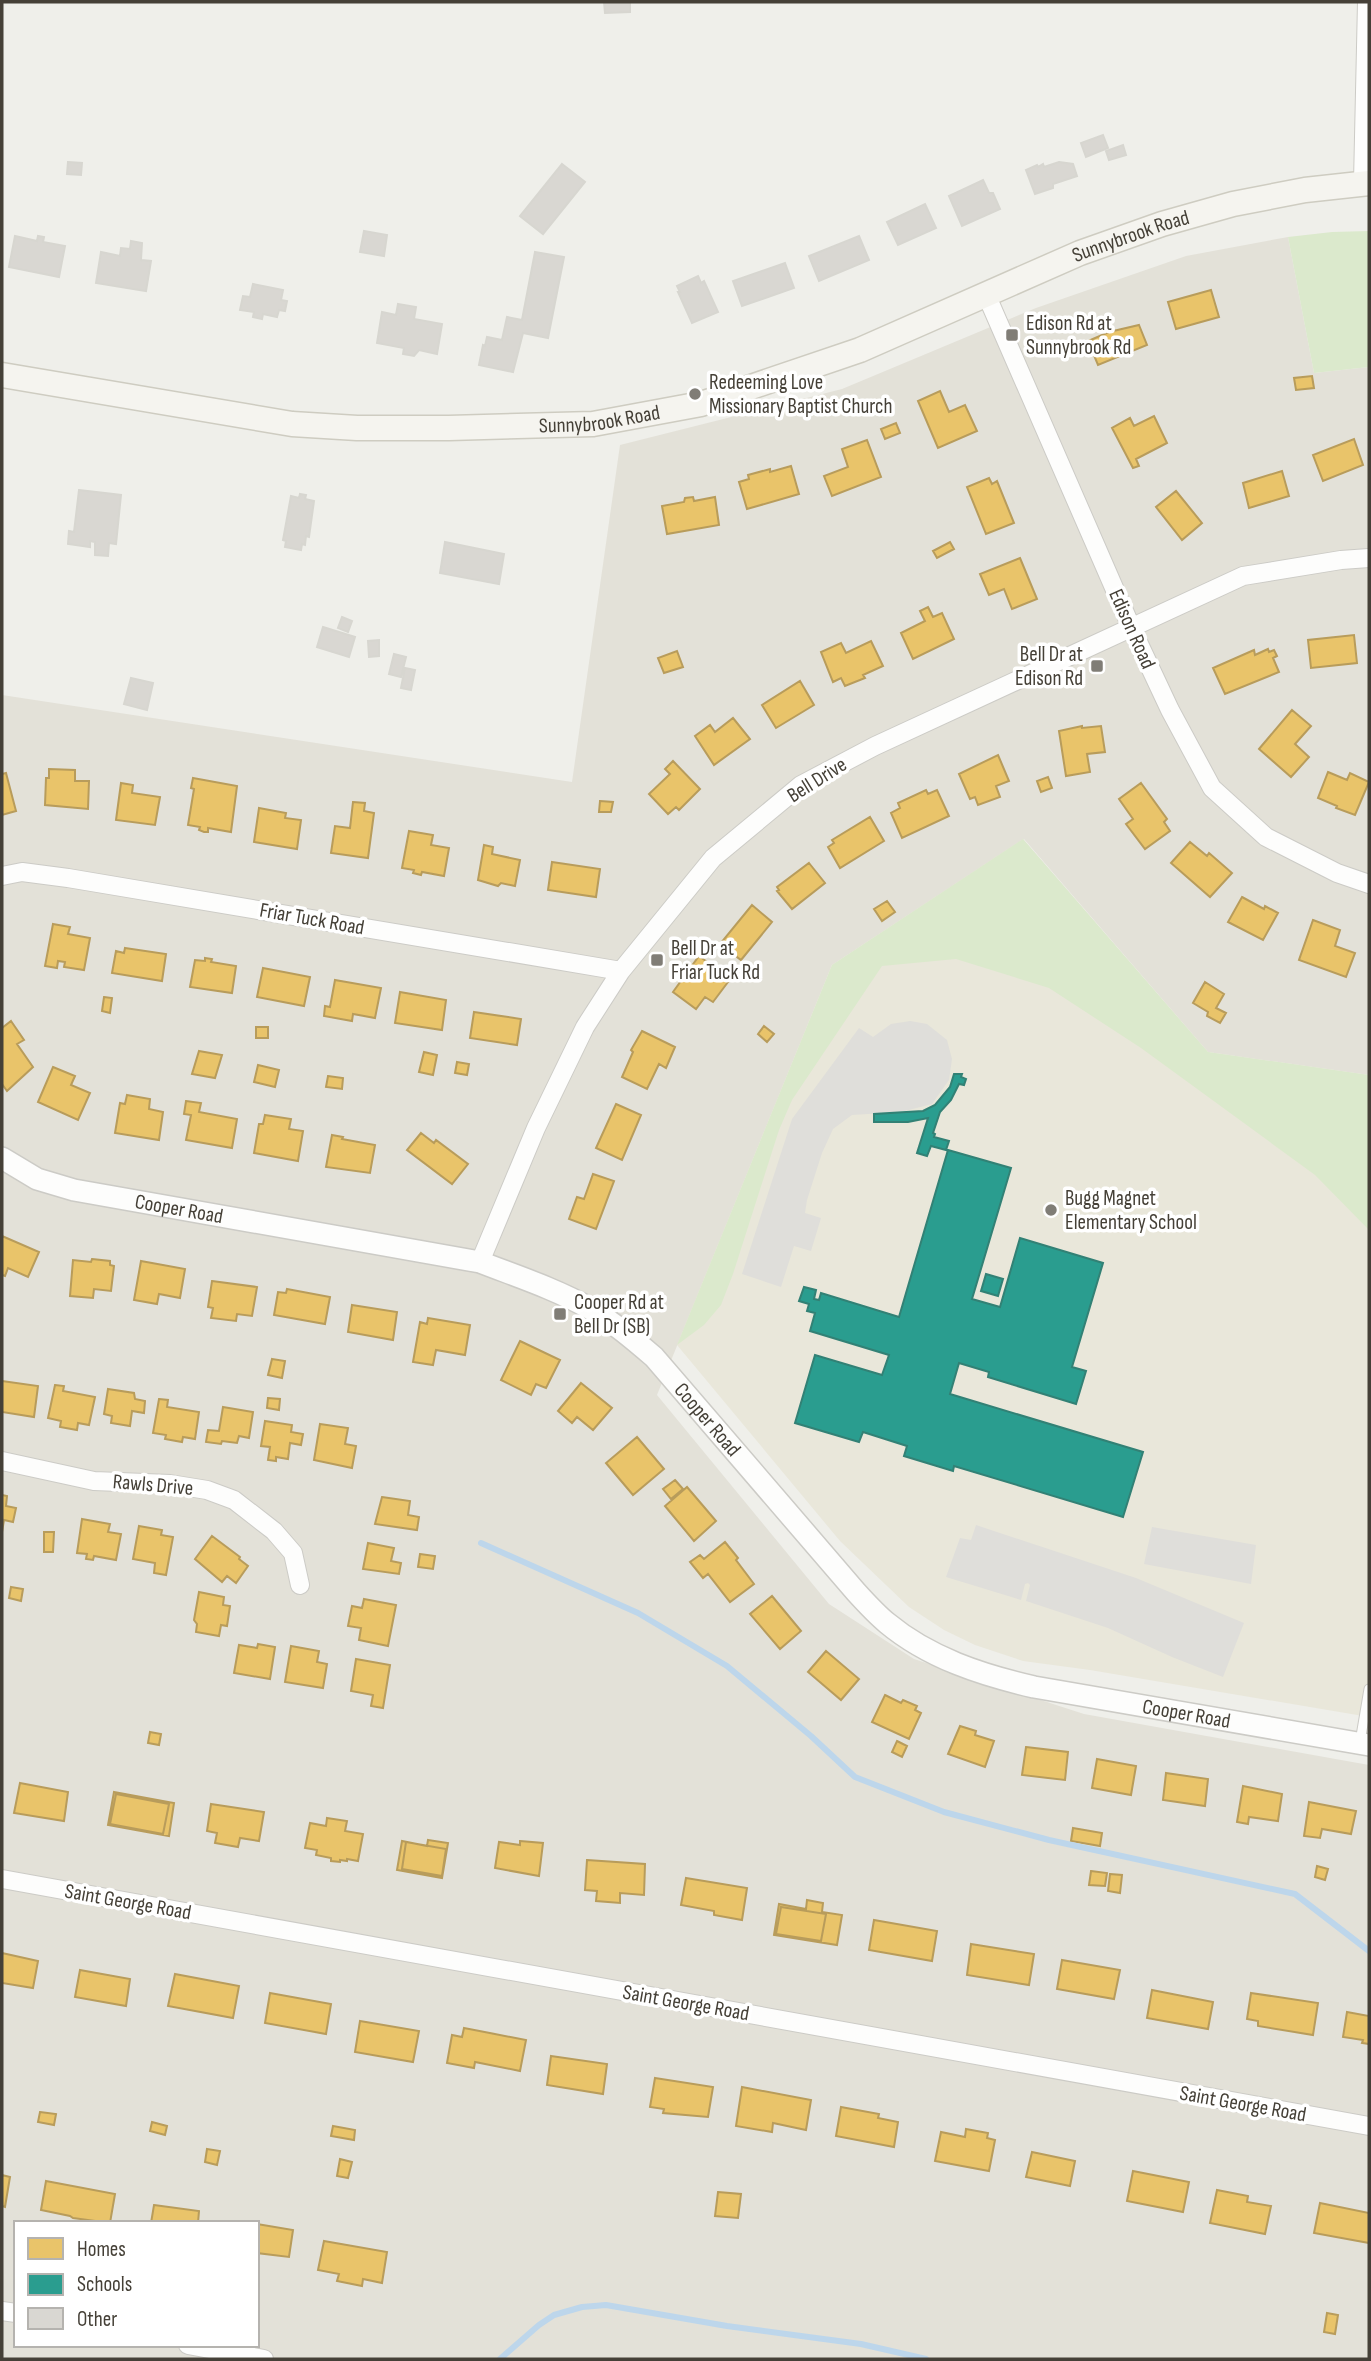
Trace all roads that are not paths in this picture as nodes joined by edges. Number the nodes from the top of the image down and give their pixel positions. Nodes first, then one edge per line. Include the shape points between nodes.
1 (1367, 2) edge
2 (1368, 21) edge
3 (1366, 182) edge
4 (986, 295) junction
5 (2, 375) edge
6 (1369, 558) edge
7 (1132, 629) junction
8 (2, 876) edge
9 (1369, 884) edge
10 (621, 971) junction
11 (2, 1158) edge
12 (480, 1262) junction
13 (2, 1461) edge
14 (300, 1585) dead end
15 (1369, 1689) edge
16 (1365, 1744) edge
17 (2, 1879) edge
18 (1369, 2126) edge
19 (199, 2347) edge
20 (264, 2359) edge

1 - 2 street
2 - 3 street
3 - 4 main road, Sunnybrook Road via 1233,204 1162,224 1080,253
4 - 5 main road, Sunnybrook Road via 860,350 715,400 593,424 422,428 292,424
4 - 7 street, Edison Road
6 - 7 street, Bell Drive via 1243,576
7 - 9 street, Edison Road via 1212,788 1266,837
7 - 10 street, Bell Drive via 875,746 801,785 713,858
8 - 10 street, Friar Tuck Road via 22,873 68,878
10 - 12 street, Bell Drive via 586,1027 536,1128
11 - 12 street, Cooper Road via 37,1179 74,1190
12 - 16 street, Cooper Road via 587,1307 626,1332 685,1392 856,1592 888,1624 955,1664 1014,1682
13 - 14 street, Rawls Drive via 94,1481 207,1490 234,1500 274,1531 293,1553
15 - 16 lane
17 - 18 street, Saint George Road
19 - 20 street

